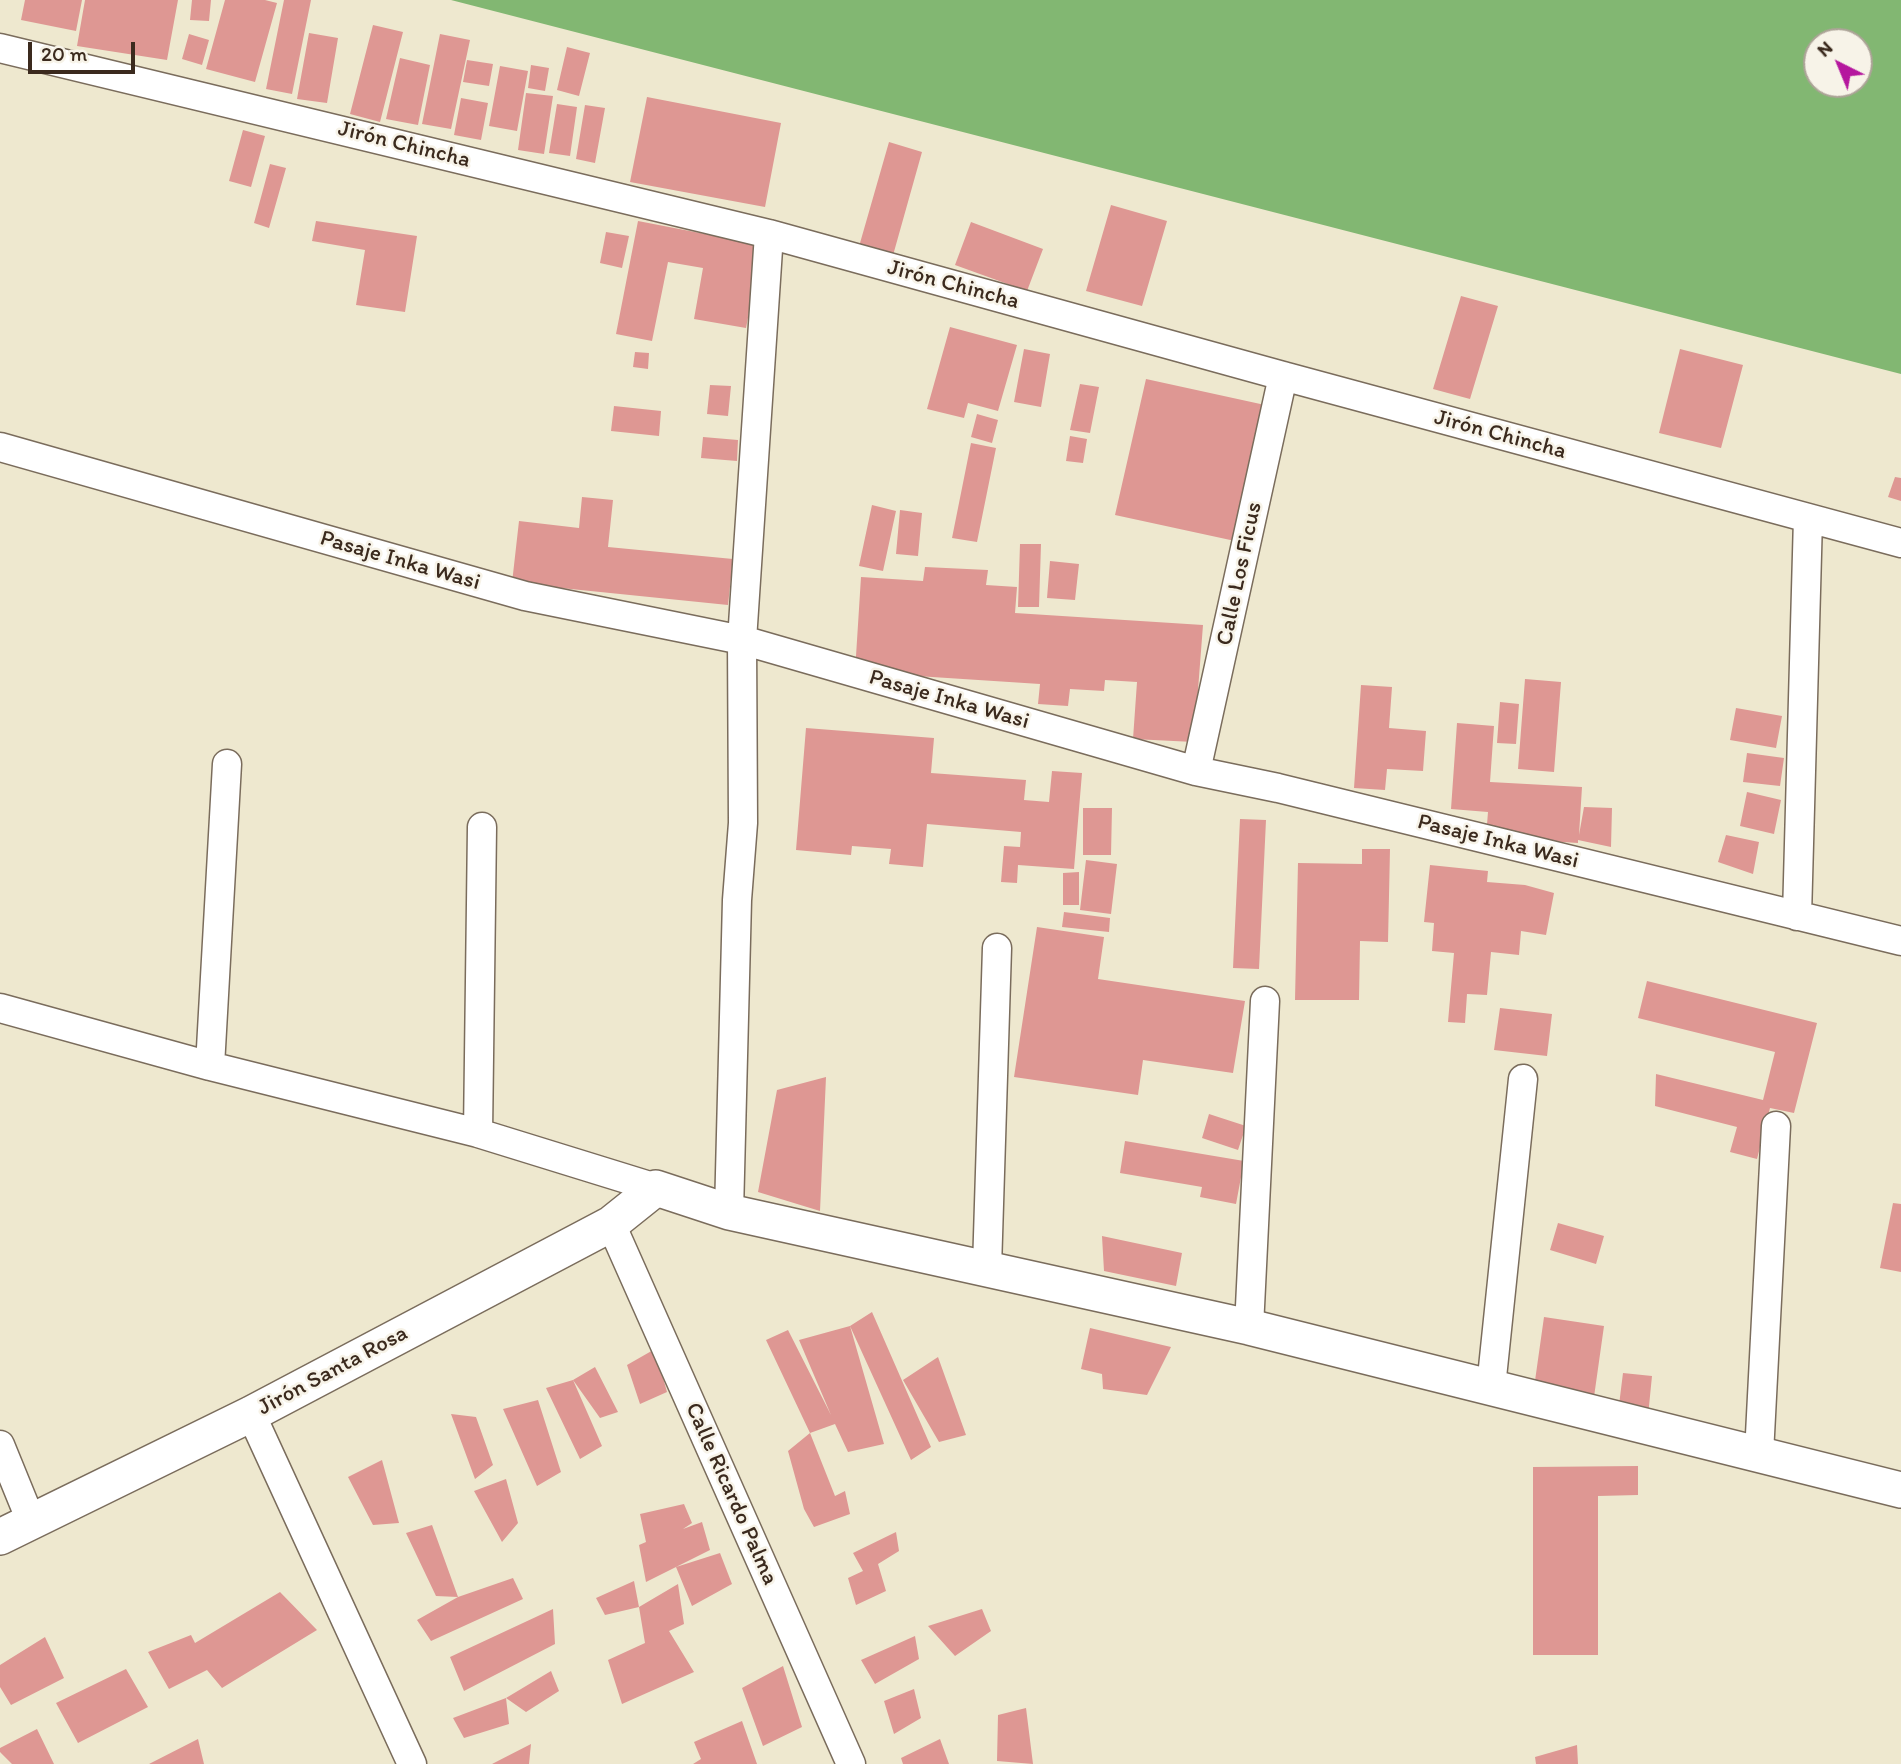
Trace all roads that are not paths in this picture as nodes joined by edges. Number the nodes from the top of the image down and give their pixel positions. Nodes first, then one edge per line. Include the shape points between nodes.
1 (0, 48) edge
2 (769, 234) junction
3 (1283, 376) junction
4 (0, 447) edge
5 (1808, 518) junction
6 (1901, 543) edge
7 (742, 640) junction
8 (227, 764) dead end
9 (1196, 771) junction
10 (482, 827) dead end
11 (1797, 916) junction
12 (1901, 941) edge
13 (997, 948) dead end
14 (1265, 1001) dead end
15 (0, 1008) edge
16 (210, 1066) junction
17 (1523, 1079) dead end
18 (1776, 1126) dead end
19 (478, 1133) junction
20 (656, 1188) junction
21 (729, 1212) junction
22 (611, 1224) junction
23 (987, 1268) junction
24 (1249, 1327) junction
25 (1491, 1387) junction
26 (251, 1414) junction
27 (0, 1445) edge
28 (1759, 1454) junction
29 (1901, 1490) edge
30 (31, 1521) junction
31 (0, 1537) edge
32 (412, 1764) edge
33 (851, 1764) edge

1 - 2 street, Jirón Chincha
2 - 3 street, Jirón Chincha
2 - 7 street
3 - 5 street, Jirón Chincha
3 - 9 street, Calle Los Ficus
4 - 7 street, Pasaje Inka Wasi via 525,596
5 - 6 street, Jirón Chincha
5 - 11 street
7 - 9 street, Pasaje Inka Wasi
7 - 21 street via 743,822
8 - 16 street
9 - 11 street, Pasaje Inka Wasi
10 - 19 street
11 - 12 street, Pasaje Inka Wasi
13 - 23 street
14 - 24 street
15 - 16 street
16 - 19 street
17 - 25 street
18 - 28 street
19 - 20 street
20 - 21 street
20 - 22 street, Jirón Santa Rosa
21 - 23 street
22 - 26 street, Jirón Santa Rosa
22 - 33 street, Calle Ricardo Palma
23 - 24 street
24 - 25 street
25 - 28 street
26 - 30 street, Jirón Santa Rosa
26 - 32 street
27 - 30 street
28 - 29 street
30 - 31 street, Jirón Santa Rosa

